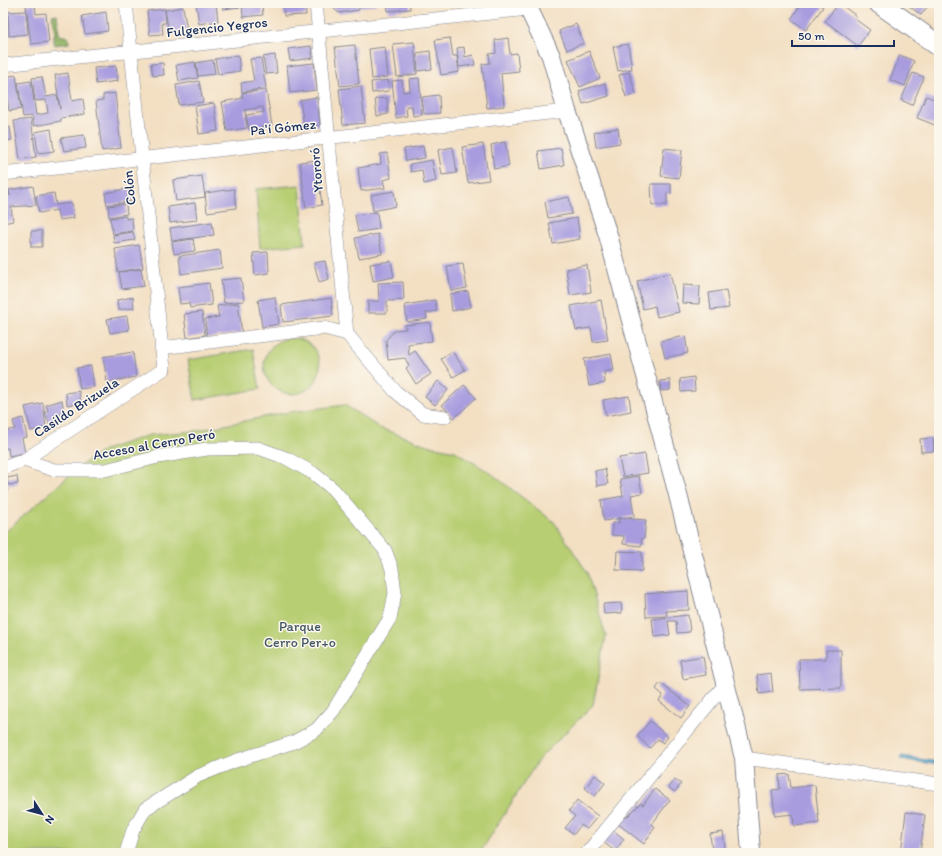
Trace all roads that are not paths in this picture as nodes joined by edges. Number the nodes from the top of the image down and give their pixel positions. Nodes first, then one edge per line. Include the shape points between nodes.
1 (126, 3) edge
2 (316, 3) edge
3 (880, 3) edge
4 (528, 6) edge
5 (319, 32) junction
6 (939, 46) edge
7 (131, 52) junction
8 (3, 65) edge
9 (567, 110) junction
10 (329, 138) junction
11 (142, 159) junction
12 (3, 174) edge
13 (347, 334) junction
14 (161, 348) junction
15 (164, 369) joint
16 (446, 417) dead end
17 (24, 460) junction
18 (3, 468) edge
19 (726, 683) junction
20 (744, 758) junction
21 (939, 784) edge
22 (126, 853) edge
23 (587, 853) edge
24 (751, 853) edge

1 - 7 street, Colón
2 - 5 street, Ytororó
3 - 6 main road
4 - 5 street, Fulgencio Yegros
4 - 9 main road via 551,56
5 - 7 street, Fulgencio Yegros
5 - 10 street, Ytororó
7 - 8 street, Fulgencio Yegros
7 - 11 street, Colón
9 - 10 street, Pa'í Gómez
9 - 19 main road via 608,235
10 - 11 street, Pa'í Gómez
10 - 13 street, Ytororó
11 - 12 street, Pa'í Gómez
11 - 14 street, Colón
13 - 14 street via 324,328
13 - 16 street via 395,391 423,414
14 - 15 street, Colón
15 - 17 street, Casildo Brizuela
17 - 18 street, Casildo Brizuela
17 - 22 street, Acceso al Cerro Peró via 54,470 106,470 158,457 207,449 258,448 286,458 313,473 333,489 385,550 392,569 395,593 390,618 334,711 316,730 294,742 198,776 144,809 133,830
19 - 20 main road
19 - 23 street
20 - 21 street
20 - 24 main road

